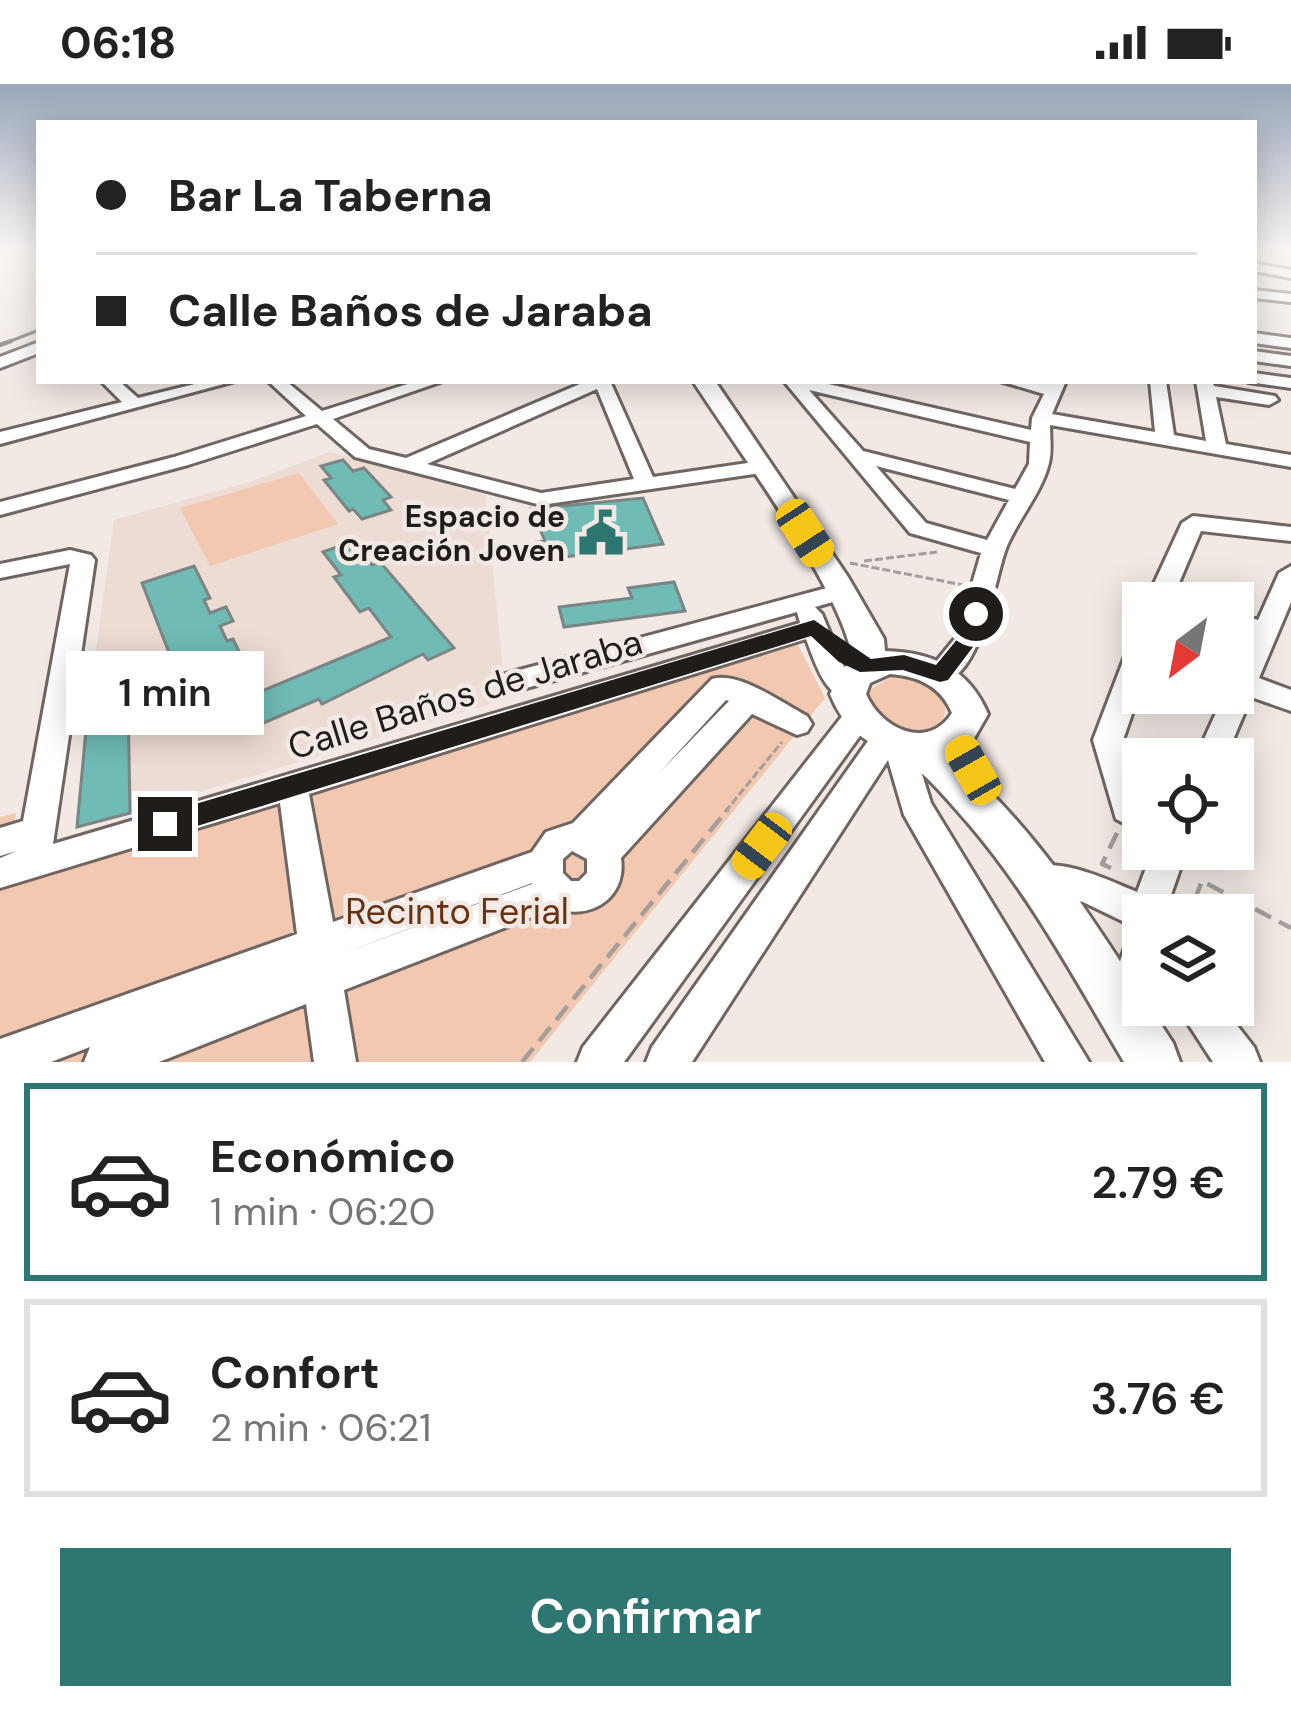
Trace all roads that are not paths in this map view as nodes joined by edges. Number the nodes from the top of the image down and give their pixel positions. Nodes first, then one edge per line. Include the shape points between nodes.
1 (1257, 322) edge
2 (1291, 326) edge
3 (1257, 338) edge
4 (1291, 343) edge
5 (36, 348) edge
6 (1257, 356) edge
7 (1291, 361) edge
8 (0, 363) edge
9 (1257, 378) edge
10 (1291, 383) edge
11 (112, 384) edge
12 (214, 384) edge
13 (280, 384) edge
14 (426, 384) edge
15 (595, 384) edge
16 (603, 384) edge
17 (706, 384) edge
18 (795, 384) edge
19 (809, 384) edge
20 (1158, 384) edge
21 (1057, 386) edge
22 (1205, 386) edge
23 (1270, 400) dead end
24 (134, 404) junction
25 (322, 418) junction
26 (1040, 428) junction
27 (0, 439) edge
28 (1165, 440) junction
29 (1217, 448) junction
30 (854, 455) junction
31 (1291, 460) edge
32 (410, 464) junction
33 (760, 467) junction
34 (646, 484) junction
35 (1023, 497) junction
36 (0, 509) edge
37 (1291, 535) edge
38 (982, 546) junction
39 (0, 571) edge
40 (1291, 573) edge
41 (840, 574) junction
42 (1167, 582) edge
43 (809, 614) junction
44 (1254, 628) edge
45 (1266, 633) junction
46 (1254, 661) edge
47 (932, 670) junction
48 (512, 682) dead end
49 (1254, 686) edge
50 (1122, 701) edge
51 (1291, 701) edge
52 (877, 710) junction
53 (797, 724) road end
54 (955, 739) junction
55 (1122, 789) edge
56 (296, 800) dead end
57 (1001, 831) junction
58 (0, 842) edge
59 (591, 846) junction
60 (23, 856) edge
61 (550, 877) junction
62 (1033, 880) junction
63 (1122, 903) edge
64 (320, 962) junction
65 (1212, 1026) edge
66 (1141, 1041) edge
67 (0, 1060) edge
68 (105, 1062) edge
69 (335, 1062) edge
70 (598, 1062) edge
71 (667, 1062) edge
72 (1068, 1062) edge
73 (1239, 1062) edge

1 - 2 street
3 - 4 street
5 - 8 street
6 - 7 street
9 - 10 street
11 - 24 street
12 - 24 street
13 - 25 street
14 - 25 street
15 - 32 street
16 - 34 street
17 - 33 main road
18 - 30 street
19 - 26 street
20 - 28 street
21 - 26 street
22 - 23 street
22 - 29 street
24 - 27 street
25 - 32 street via 362,452
25 - 36 street
26 - 28 street
26 - 35 street via 1039,464
28 - 29 street
29 - 31 street
30 - 35 street
30 - 38 street via 918,528
32 - 34 street via 541,499
33 - 34 street
33 - 41 main road
35 - 38 street
37 - 42 street via 1193,523
38 - 47 street via 982,590 969,639
39 - 60 street via 82,560
40 - 45 street
41 - 43 street
41 - 47 main road via 892,643
41 - 52 main road via 867,639
43 - 48 street
43 - 52 street via 831,668
43 - 60 street, Calle Baños de Jaraba
44 - 45 street
45 - 46 street
47 - 52 main road via 904,662
47 - 54 main road via 966,700 970,714
49 - 51 street
50 - 55 street via 1108,740
52 - 54 main road
52 - 57 main road
52 - 70 street
52 - 71 street
52 - 72 street via 916,806
53 - 59 street via 724,686
54 - 57 main road
56 - 64 street
57 - 62 main road
58 - 60 street, Calle Baños de Jaraba
59 - 61 street via 558,844
59 - 61 street via 606,870 596,886 577,895
61 - 64 street
62 - 63 street via 1086,887
62 - 66 main road
64 - 67 street
64 - 68 street
64 - 69 street
65 - 73 street

